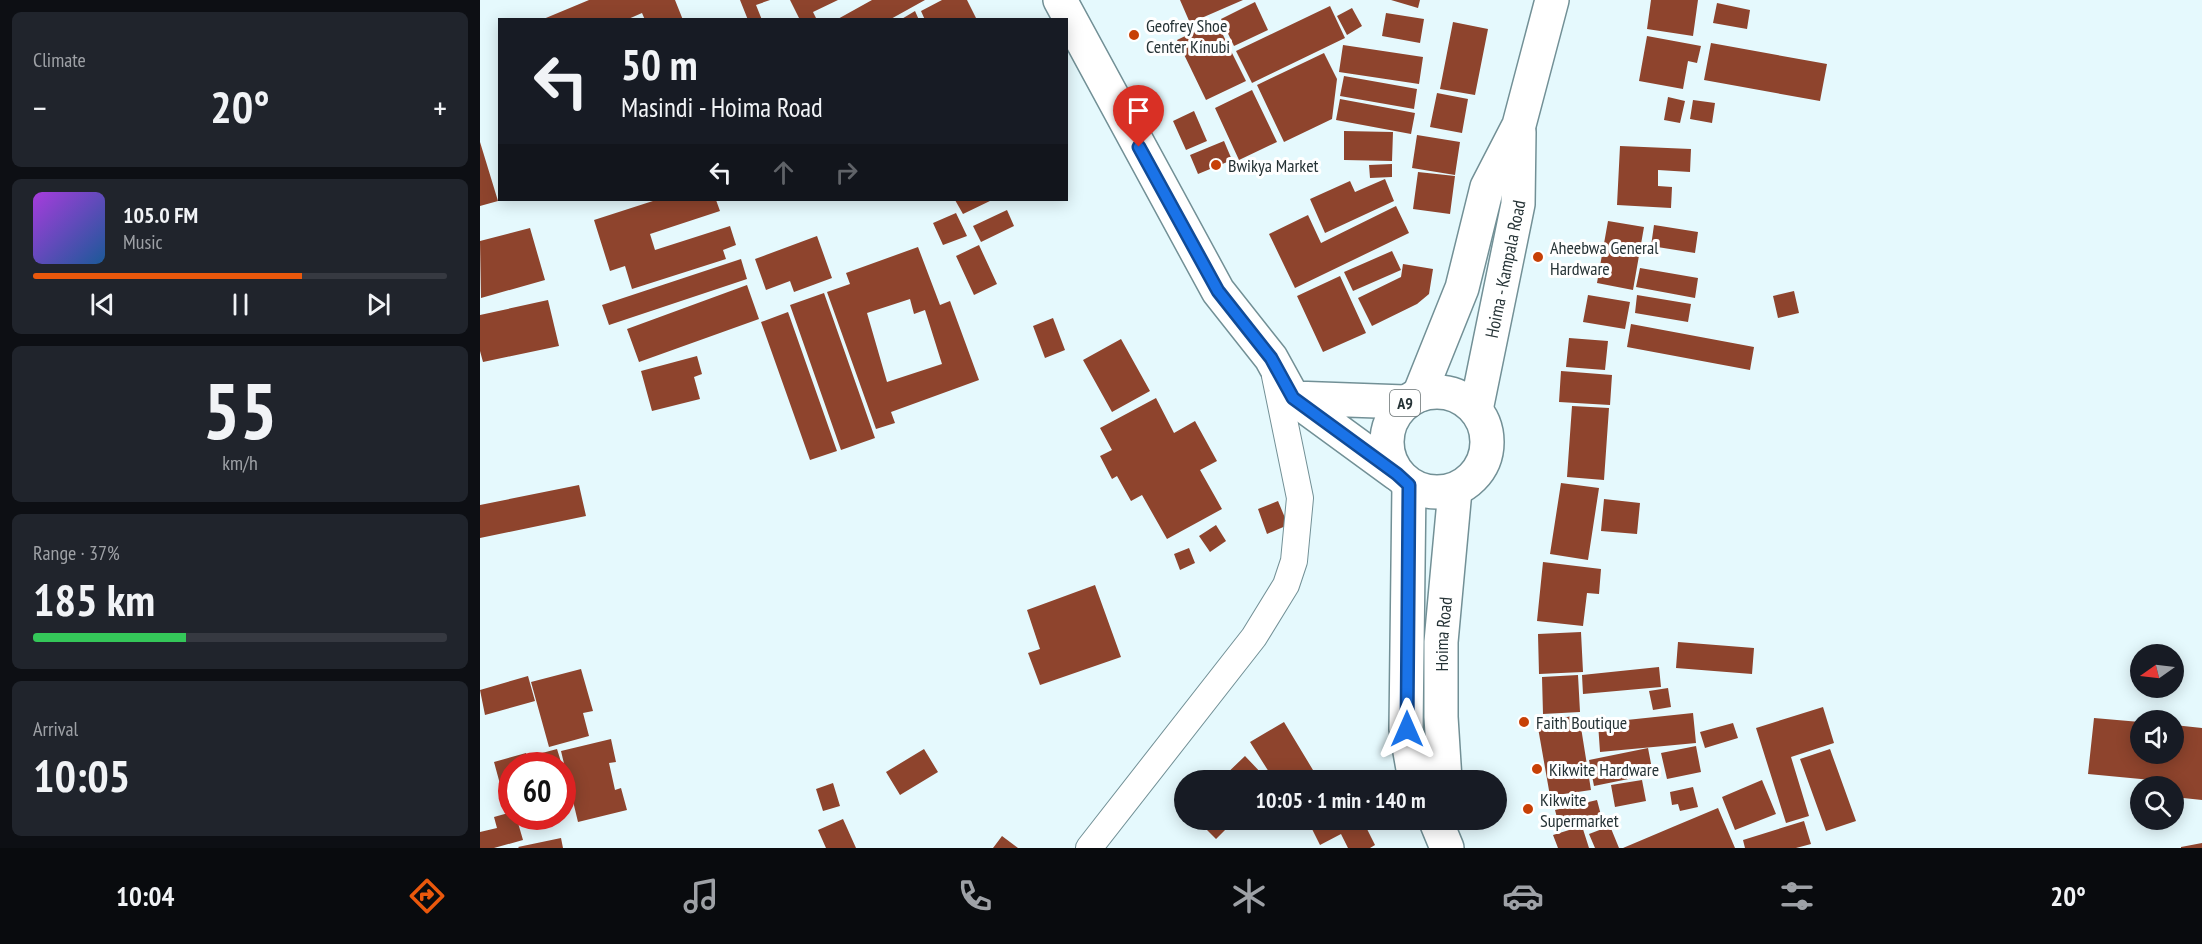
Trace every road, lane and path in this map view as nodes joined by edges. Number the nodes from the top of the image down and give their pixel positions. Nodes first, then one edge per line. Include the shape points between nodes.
1 (1060, 0) edge
2 (1552, 0) edge
3 (1519, 125) junction
4 (1271, 358) junction
5 (1293, 398) junction
6 (1412, 398) junction
7 (1476, 410) junction
8 (1403, 480) junction
9 (1455, 490) junction
10 (1413, 770) edge
11 (1445, 770) edge
12 (1440, 830) edge
13 (1447, 830) edge
14 (1089, 848) edge
15 (1447, 848) edge

1 - 4 main road via 1218,291
2 - 3 main road, Hoima - Kampala Road / A9
3 - 6 main road, Hoima - Kampala Road / A9 via 1487,187 1462,288
3 - 7 main road, Hoima - Kampala Road / A9 via 1518,204
4 - 5 main road
4 - 14 street via 1300,498 1294,561 1286,585 1254,637
5 - 6 main road
5 - 8 main road
6 - 7 main road, A9 via 1434,391 1450,393
6 - 8 main road, A9 via 1394,414 1386,444 1389,460
7 - 9 main road via 1484,424 1486,456 1474,476
8 - 9 main road via 1423,492
8 - 10 main road, Hoima Road via 1407,729
9 - 11 main road, Hoima Road via 1441,642
12 - 15 main road
13 - 15 main road

